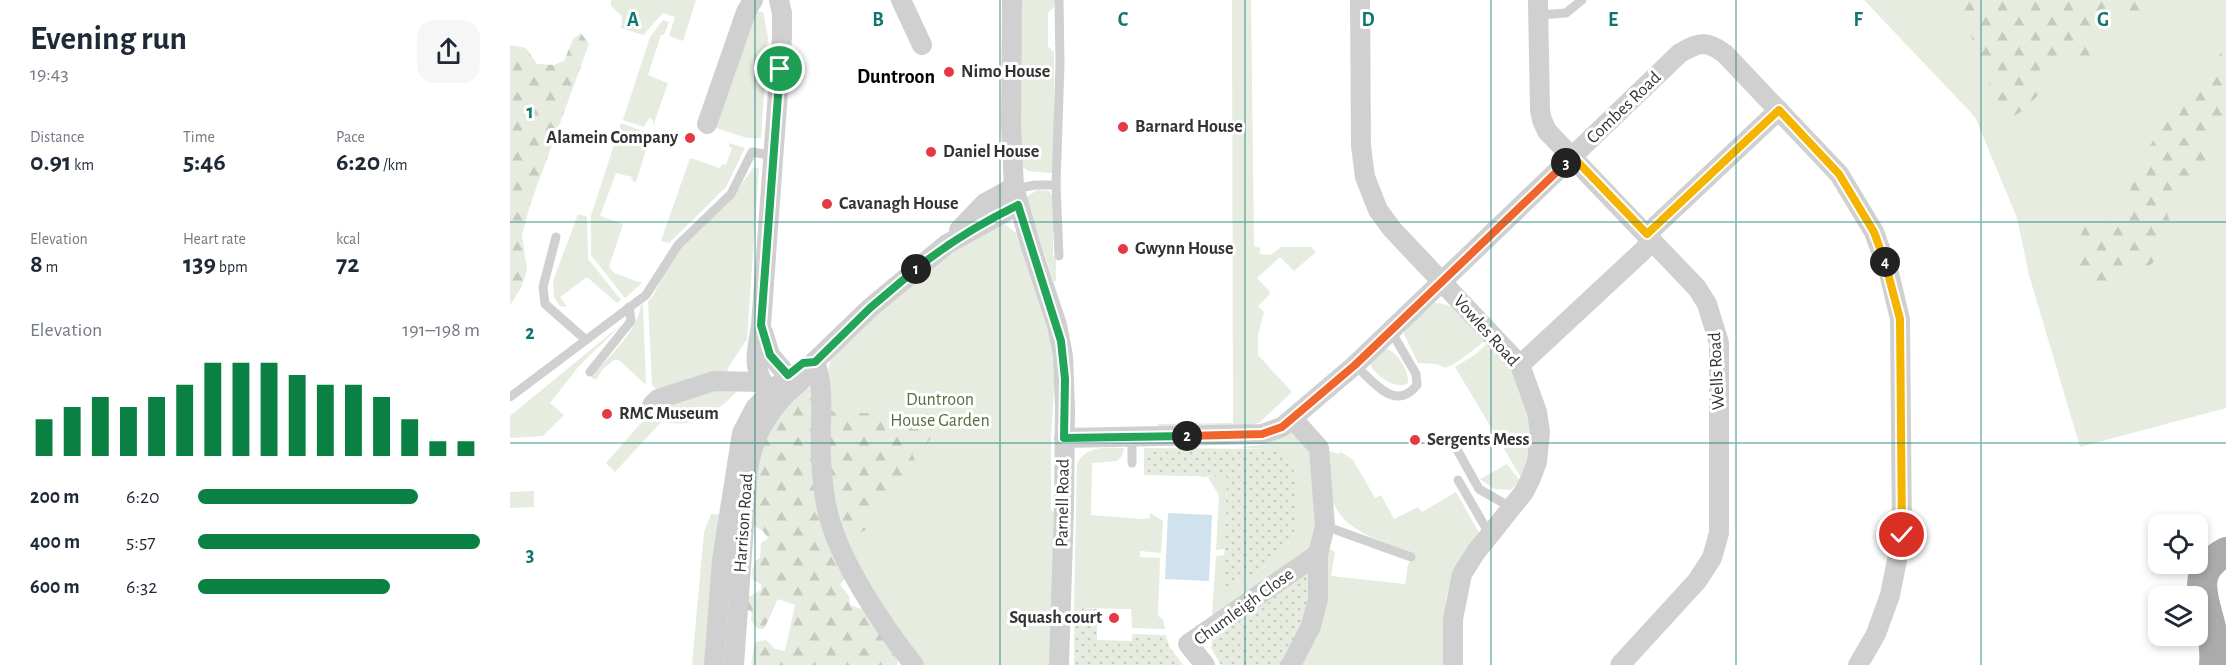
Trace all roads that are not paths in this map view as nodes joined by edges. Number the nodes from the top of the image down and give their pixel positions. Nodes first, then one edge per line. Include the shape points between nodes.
1 (753, 0) edge
2 (901, 0) edge
3 (1012, 0) edge
4 (1059, 0) edge
5 (1359, 0) edge
6 (1582, 0) edge
7 (783, 1) edge
8 (1539, 8) edge
9 (922, 45) dead end
10 (1779, 110) junction
11 (707, 124) dead end
12 (774, 156) junction
13 (1573, 157) junction
14 (1056, 182) junction
15 (1016, 194) junction
16 (1647, 234) junction
17 (556, 237) dead end
18 (1059, 256) dead end
19 (1441, 281) junction
20 (629, 307) junction
21 (761, 325) junction
22 (1390, 331) junction
23 (586, 340) junction
24 (815, 362) junction
25 (1355, 365) junction
26 (1520, 365) junction
27 (590, 372) dead end
28 (777, 385) junction
29 (510, 398) edge
30 (742, 401) dead end
31 (651, 405) dead end
32 (1293, 418) junction
33 (1132, 437) junction
34 (1064, 438) junction
35 (1454, 444) dead end
36 (1132, 463) dead end
37 (1458, 480) dead end
38 (1512, 508) junction
39 (1325, 526) junction
40 (1490, 535) junction
41 (2226, 552) edge
42 (1318, 554) junction
43 (1411, 557) dead end
44 (714, 665) edge
45 (734, 665) edge
46 (914, 665) edge
47 (1059, 665) edge
48 (1205, 665) edge
49 (1291, 665) edge
50 (1454, 665) edge
51 (1620, 665) edge
52 (1858, 665) edge
53 (2214, 665) edge

1 - 11 street
2 - 9 street
3 - 15 street, Parnell Road via 1011,125
4 - 14 lane
5 - 19 street, Vowles Road via 1365,177 1378,210 1390,227
6 - 8 lane via 1566,13
7 - 12 street
8 - 13 street, Wells Road via 1542,120 1547,131
10 - 13 street, Combes Road via 1725,54 1711,44 1696,44 1680,53
10 - 16 street
10 - 52 street via 1839,174 1874,232 1900,319 1902,535 1890,595 1876,634
12 - 20 lane via 752,152 731,194 684,238 651,289
12 - 21 street
13 - 16 street, Wells Road
13 - 19 street, Combes Road
14 - 15 lane via 1035,185
14 - 18 lane
15 - 24 street via 985,221 947,244 870,308
15 - 34 street, Parnell Road via 1061,341
16 - 26 street via 1648,246
16 - 51 street, Wells Road via 1697,288 1714,322 1719,343 1719,533 1712,558 1697,581
17 - 23 lane via 543,287 545,304
19 - 22 street, Combes Road
19 - 26 street, Vowles Road
20 - 23 lane
20 - 27 lane via 631,321
21 - 28 street
21 - 28 street via 756,364
22 - 25 street, Combes Road
22 - 25 lane via 1416,374 1417,385 1410,393 1397,397 1387,394
23 - 29 lane
24 - 28 street via 807,376
24 - 46 street via 821,384 821,458 831,523 858,584
25 - 32 street, Combes Road
26 - 38 street, Vowles Road via 1540,432 1537,462
28 - 30 street
28 - 31 street via 714,381 658,399
28 - 44 street, Harrison Road via 752,412 740,440 723,560
28 - 45 street, Harrison Road via 751,450
32 - 33 street, Combes Road via 1262,434
32 - 39 street, Chumleigh Close via 1318,448
33 - 34 street, Combes Road
33 - 36 lane
34 - 47 street, Parnell Road
35 - 38 lane via 1479,489
37 - 40 lane
38 - 40 street, Vowles Road
39 - 42 street, Chumleigh Close
39 - 43 lane
40 - 50 street, Vowles Road via 1462,574 1453,619
41 - 53 main road via 2209,566 2202,586 2213,638
42 - 48 street, Chumleigh Close via 1188,644
42 - 49 street, Chumleigh Close via 1318,599 1311,626

